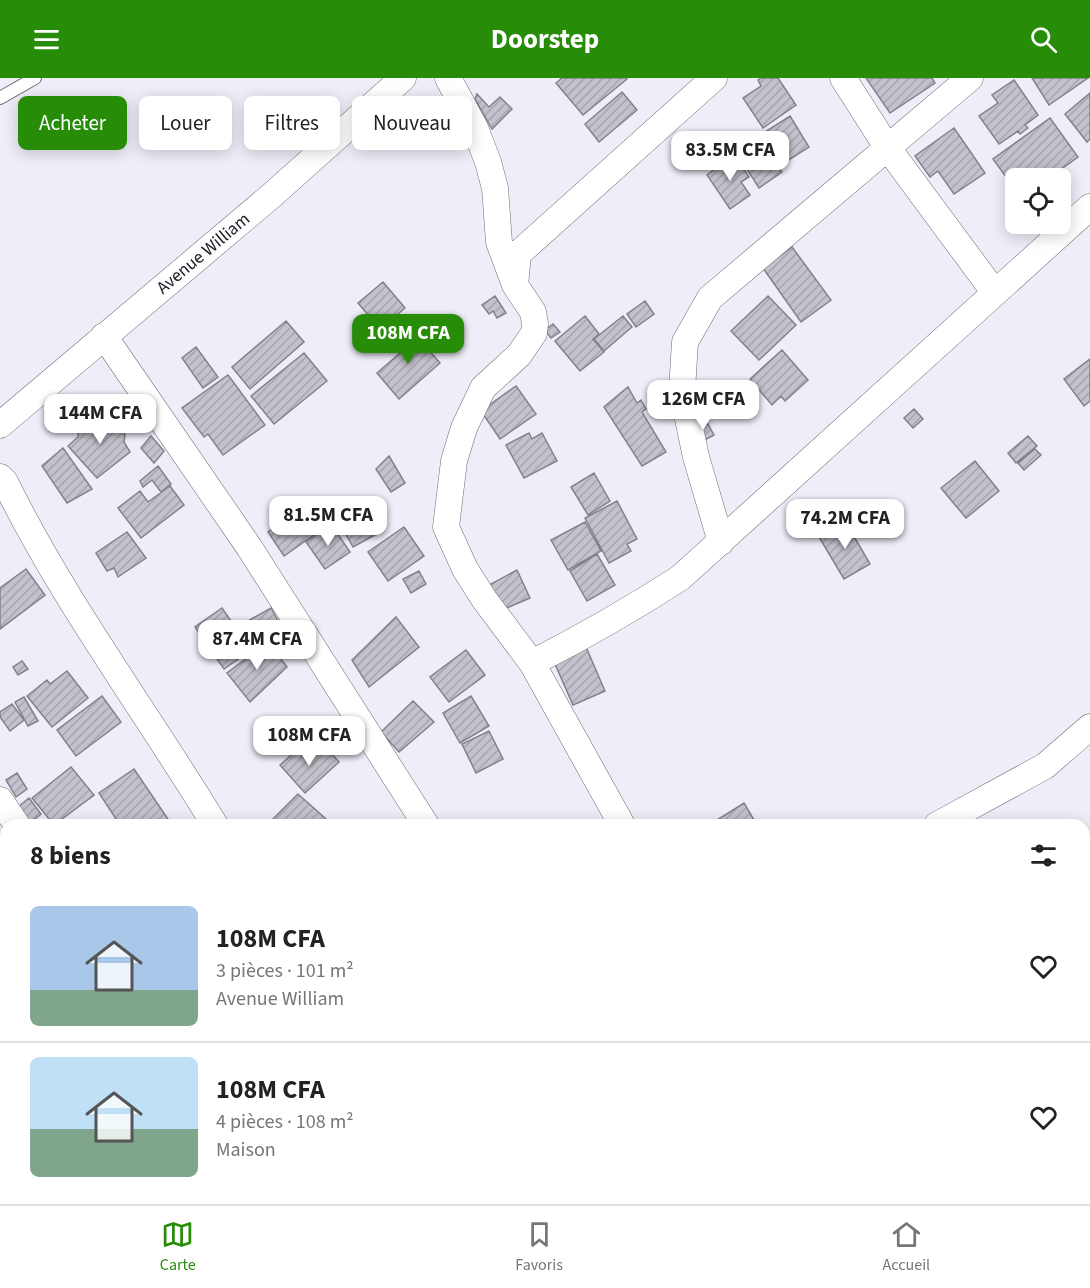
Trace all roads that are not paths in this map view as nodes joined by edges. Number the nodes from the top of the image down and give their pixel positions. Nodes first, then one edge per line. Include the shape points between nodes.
1 (35, 78) edge
2 (403, 78) edge
3 (448, 78) edge
4 (714, 78) edge
5 (843, 78) edge
6 (970, 78) edge
7 (0, 98) edge
8 (887, 147) junction
9 (1090, 207) edge
10 (515, 285) junction
11 (995, 293) junction
12 (104, 336) junction
13 (0, 425) edge
14 (0, 477) edge
15 (721, 542) junction
16 (532, 663) junction
17 (1090, 727) edge
18 (0, 800) edge
19 (13, 819) edge
20 (210, 819) edge
21 (422, 819) edge
22 (619, 819) edge
23 (948, 819) edge

1 - 7 lane
2 - 12 street, Avenue William
3 - 10 street via 488,162 495,188 499,242
4 - 10 street via 518,254
5 - 8 street
6 - 8 street
8 - 11 street
8 - 15 street via 710,297 685,342 682,390 696,457
9 - 11 street
10 - 16 street via 533,312 534,333 519,355 483,388 464,428 454,461 446,526 465,569
11 - 15 street
12 - 13 street, Avenue William
12 - 21 street via 249,547
14 - 20 street via 58,582
15 - 16 street via 680,578
16 - 22 street
17 - 23 street via 1045,766
18 - 19 street

